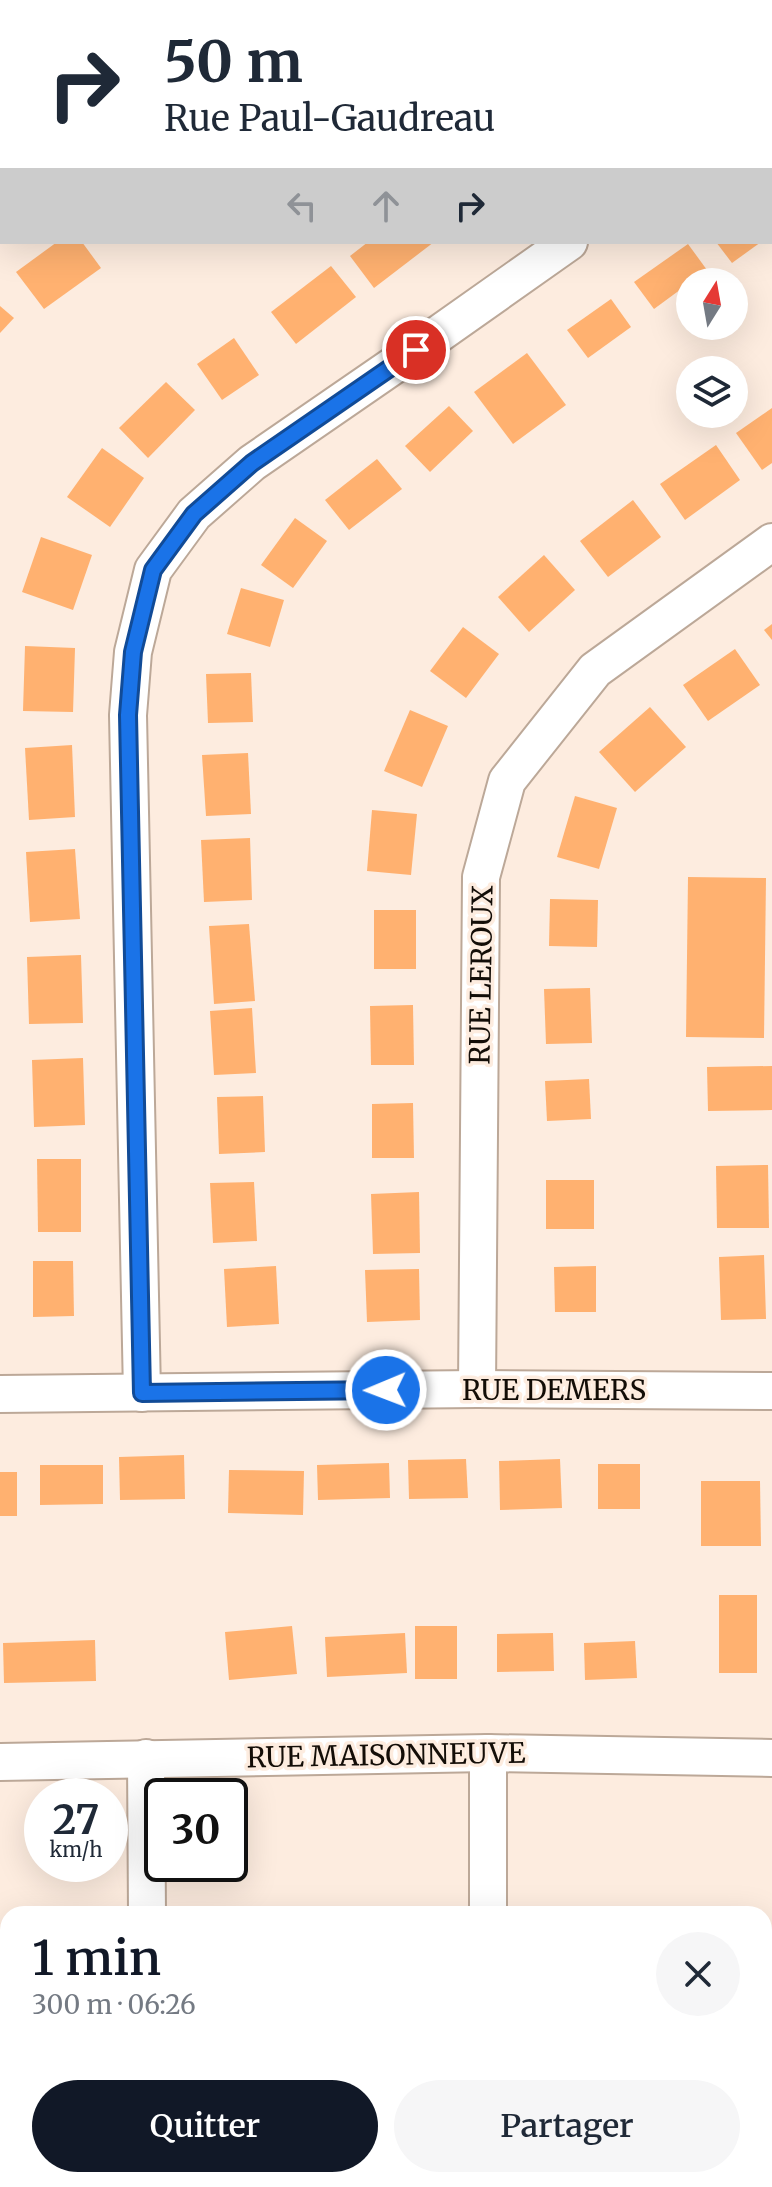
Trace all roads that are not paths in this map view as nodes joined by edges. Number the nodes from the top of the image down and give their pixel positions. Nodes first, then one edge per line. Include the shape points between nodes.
1 (566, 244) edge
2 (772, 542) edge
3 (477, 1389) junction
4 (772, 1391) edge
5 (142, 1393) junction
6 (0, 1394) edge
7 (488, 1753) junction
8 (146, 1758) junction
9 (772, 1758) edge
10 (0, 1762) edge
11 (147, 1906) edge
12 (488, 1906) edge

1 - 5 street via 252,463 194,514 153,570 133,652 128,715
2 - 3 street, RUE LEROUX via 595,670 507,781 481,877
3 - 4 street, RUE DEMERS
3 - 5 street, RUE DEMERS
5 - 6 street, RUE DEMERS
7 - 8 street, RUE MAISONNEUVE
7 - 9 street, RUE MAISONNEUVE
7 - 12 street
8 - 10 street, RUE MAISONNEUVE
8 - 11 street

